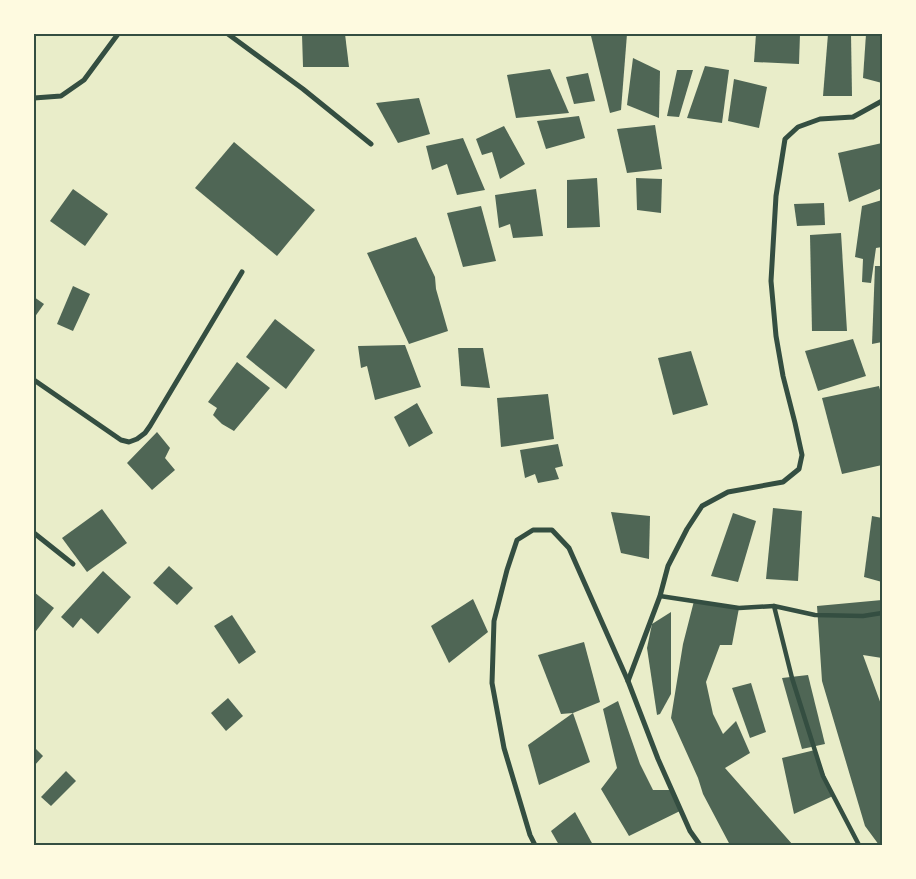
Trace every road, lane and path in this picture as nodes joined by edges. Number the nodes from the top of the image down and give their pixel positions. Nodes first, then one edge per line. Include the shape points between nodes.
1 (118, 34) edge
2 (228, 34) edge
3 (34, 98) edge
4 (882, 101) edge
5 (371, 144) dead end
6 (242, 272) dead end
7 (34, 380) edge
8 (34, 533) edge
9 (73, 564) dead end
10 (660, 596) junction
11 (774, 606) junction
12 (882, 613) edge
13 (628, 681) junction
14 (535, 845) edge
15 (700, 845) edge
16 (859, 845) edge

1 - 3 street via 84,80 61,96
2 - 5 street
4 - 10 street via 853,116 820,119 798,127 785,139 776,196 771,281 783,376 802,455 799,469 783,482 728,492 702,506 668,566
6 - 7 street via 154,419 137,439 121,440
8 - 9 street
10 - 11 street via 739,608
10 - 13 street
11 - 12 street via 814,615
11 - 16 street via 792,678 823,776
13 - 14 street via 569,548 552,530 533,530 517,540 494,621 492,683 504,748
13 - 15 street via 658,759 690,831

